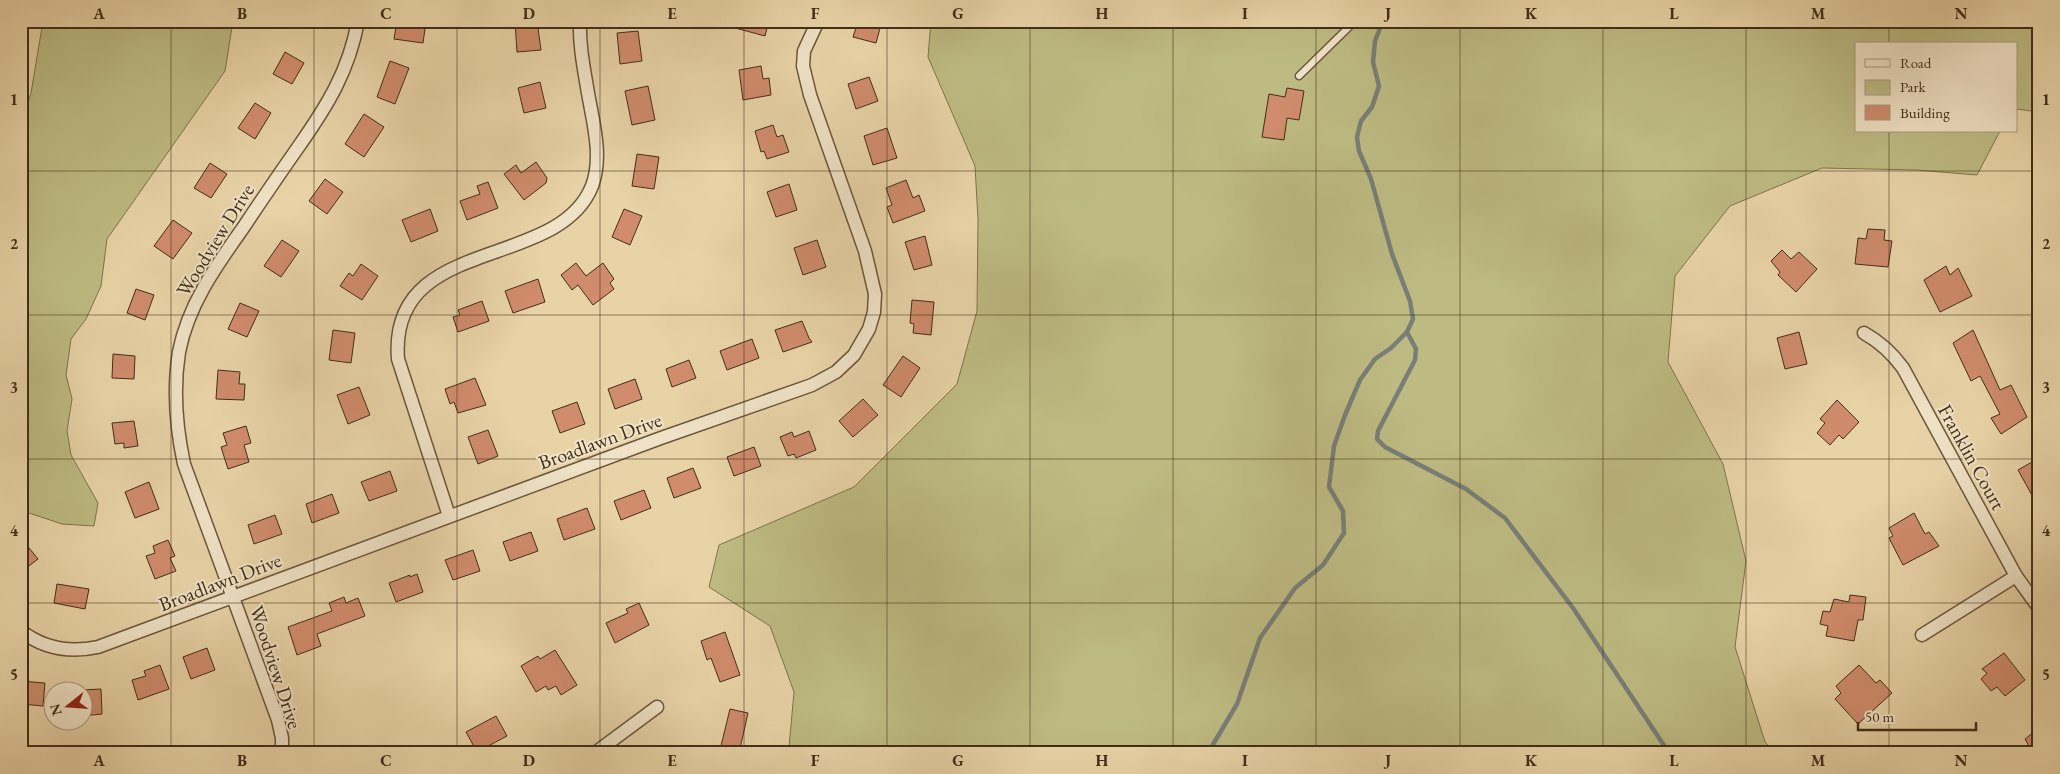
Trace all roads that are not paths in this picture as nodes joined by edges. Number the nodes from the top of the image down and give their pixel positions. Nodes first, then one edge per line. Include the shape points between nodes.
1 (358, 21) edge
2 (580, 21) edge
3 (818, 21) edge
4 (1355, 21) edge
5 (1299, 76) dead end
6 (1864, 332) dead end
7 (449, 516) junction
8 (2016, 576) junction
9 (233, 598) junction
10 (2039, 608) edge
11 (21, 631) edge
12 (1922, 635) dead end
13 (657, 707) dead end
14 (282, 753) edge
15 (595, 753) edge

1 - 9 street, Woodview Drive via 344,72 328,104 201,291 187,323 180,351 175,391 177,432 184,464
2 - 7 street via 582,58 596,145 592,186 582,204 545,232 436,277 404,311 400,324 396,342 398,359
3 - 7 street, Broadlawn Drive via 804,51 803,66 810,95 865,252 875,294 869,330 854,355 836,372 812,385
4 - 5 lane
6 - 8 street, Franklin Court via 1886,348 1903,368
7 - 9 street, Broadlawn Drive
8 - 10 street, Franklin Court
8 - 12 street
9 - 11 street, Broadlawn Drive via 118,641 84,650 43,644
9 - 14 street, Woodview Drive via 278,720
13 - 15 street

